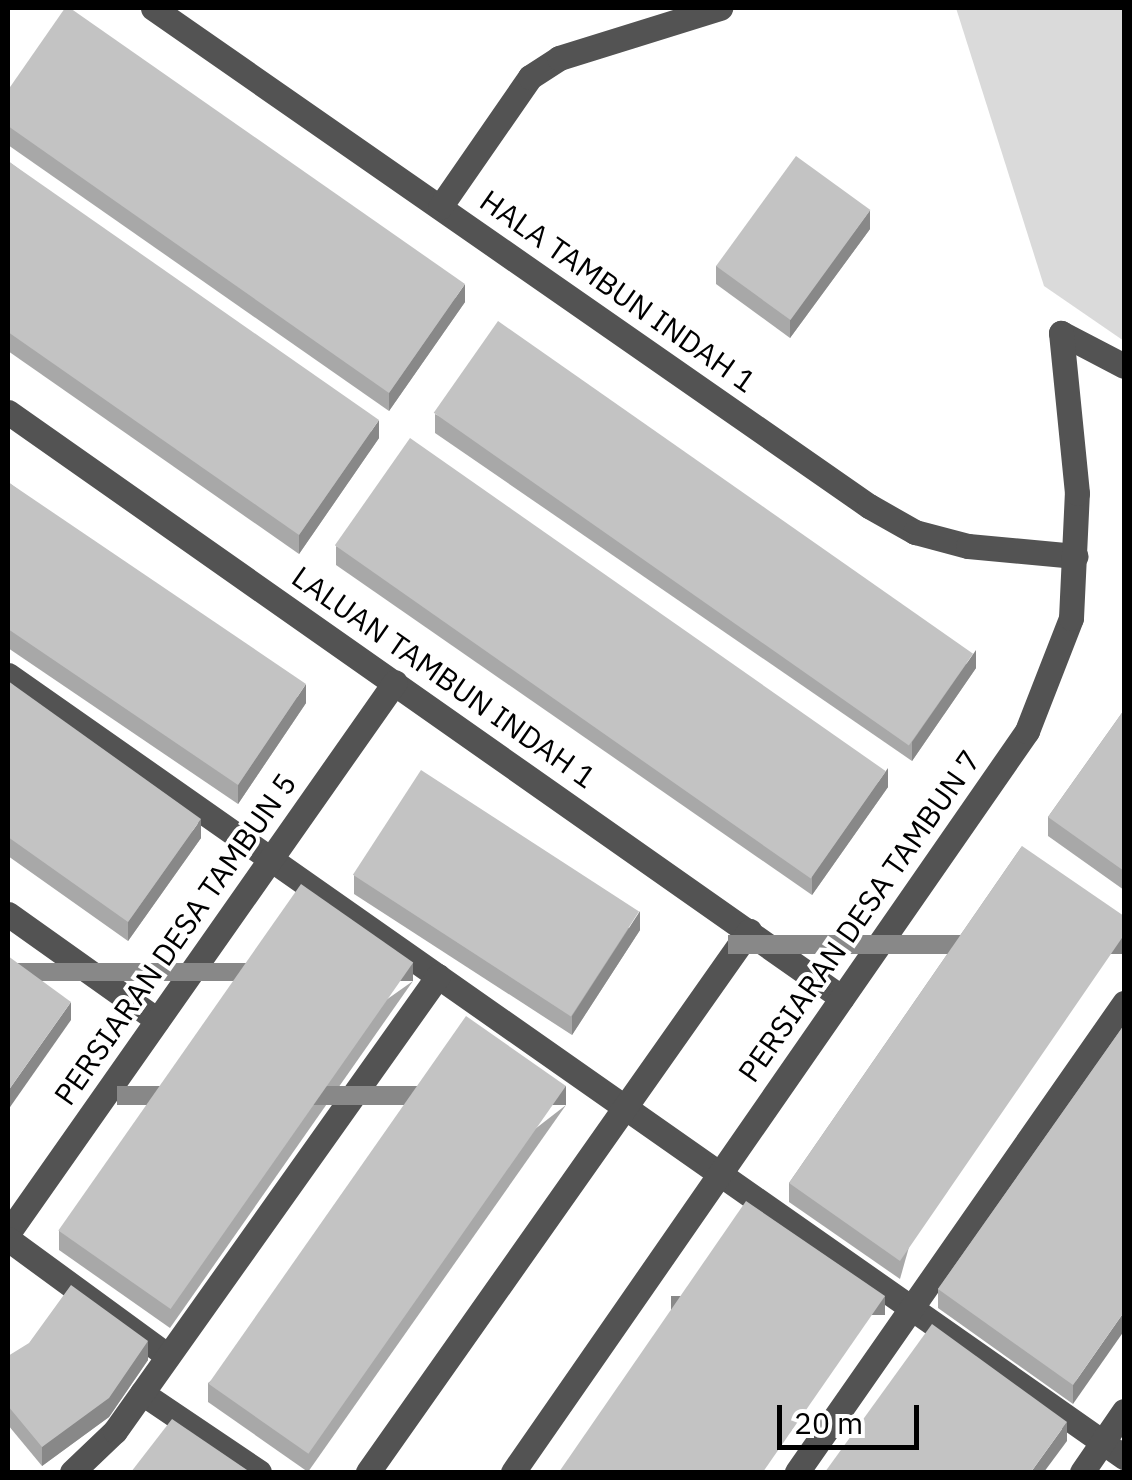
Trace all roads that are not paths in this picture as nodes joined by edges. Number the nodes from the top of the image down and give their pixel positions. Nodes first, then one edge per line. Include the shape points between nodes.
1 (153, 8) edge
2 (720, 8) edge
3 (440, 207) junction
4 (1124, 366) edge
5 (8, 412) edge
6 (1076, 556) junction
7 (8, 675) edge
8 (395, 682) junction
9 (272, 859) junction
10 (8, 914) edge
11 (749, 931) junction
12 (438, 976) junction
13 (842, 998) junction
14 (1124, 1002) edge
15 (158, 1020) junction
16 (625, 1108) junction
17 (720, 1174) junction
18 (8, 1236) edge
19 (911, 1307) junction
20 (168, 1356) junction
21 (142, 1392) junction
22 (1124, 1411) edge
23 (1114, 1449) edge
24 (72, 1472) edge
25 (260, 1472) edge
26 (368, 1472) edge
27 (513, 1472) edge
28 (797, 1472) edge
29 (1082, 1472) edge

1 - 3 street, HALA TAMBUN INDAH 1
2 - 3 street via 558,58 530,76
3 - 6 street, HALA TAMBUN INDAH 1 via 915,532 968,546
4 - 6 street, PERSIARAN DESA TAMBUN 7 via 1061,333 1077,493
5 - 8 street, LALUAN TAMBUN INDAH 1
6 - 13 street, PERSIARAN DESA TAMBUN 7 via 1072,618 1027,732
7 - 9 street
8 - 9 street, PERSIARAN DESA TAMBUN 5
8 - 11 street, LALUAN TAMBUN INDAH 1
9 - 12 street
9 - 15 street, PERSIARAN DESA TAMBUN 5
10 - 15 street
11 - 13 street, LALUAN TAMBUN INDAH 1
11 - 16 street
12 - 16 street
12 - 20 street
13 - 17 street, PERSIARAN DESA TAMBUN 7
14 - 19 street
15 - 18 street, PERSIARAN DESA TAMBUN 5
16 - 17 street
16 - 26 street
17 - 19 street
17 - 27 street, PERSIARAN DESA TAMBUN 7
18 - 20 street
19 - 23 street
19 - 28 street
20 - 21 street
21 - 24 street via 115,1432
21 - 25 street
22 - 23 street
23 - 29 street

